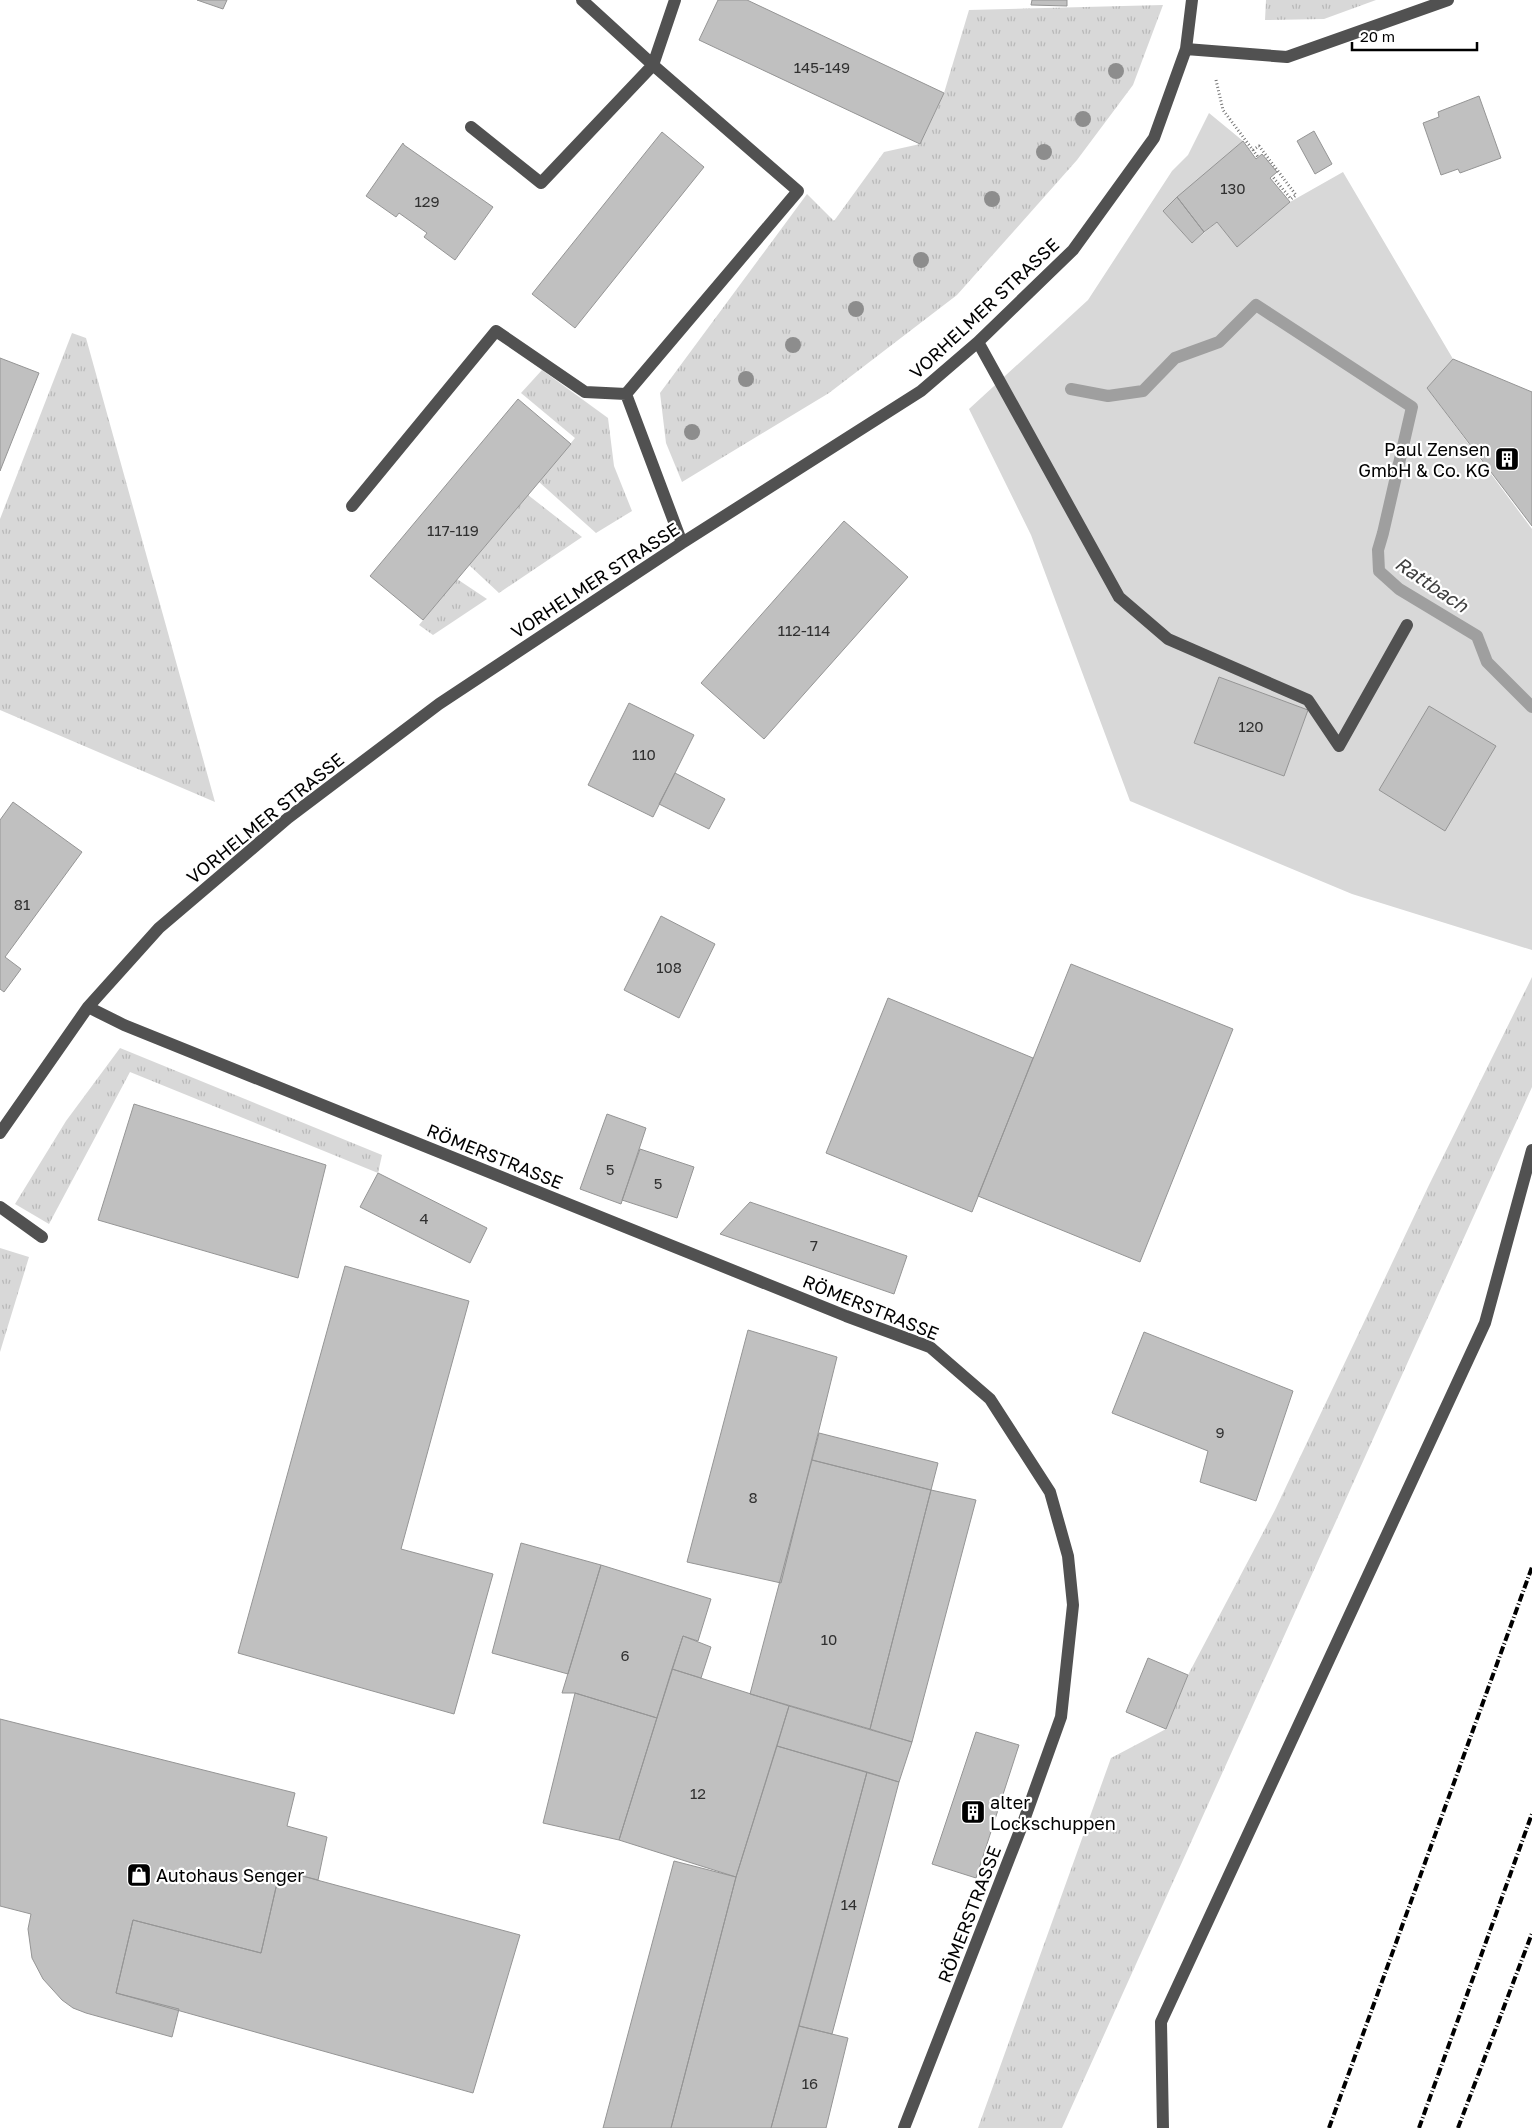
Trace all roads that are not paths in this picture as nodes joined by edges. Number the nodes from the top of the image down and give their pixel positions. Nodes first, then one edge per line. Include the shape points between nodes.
1 (582, 0) edge
2 (675, 0) edge
3 (1192, 0) edge
4 (1448, 0) edge
5 (1186, 49) junction
6 (653, 66) junction
7 (470, 127) dead end
8 (978, 342) junction
9 (626, 394) junction
10 (352, 506) dead end
11 (682, 543) junction
12 (1407, 625) dead end
13 (88, 1007) junction
14 (0, 1133) edge
15 (1532, 1150) edge
16 (0, 1207) edge
17 (42, 1237) dead end
18 (904, 2128) edge
19 (1163, 2128) edge

1 - 6 street
2 - 6 street
3 - 5 street, VORHELMER STRASSE
4 - 5 street via 1286,57
5 - 8 street, VORHELMER STRASSE via 1154,138 1072,250
6 - 7 street via 541,183
6 - 9 street via 798,191
8 - 11 street, VORHELMER STRASSE via 921,392
8 - 12 street via 1119,597 1168,639 1308,700 1339,746
9 - 10 street via 585,392 496,331
9 - 11 street
11 - 13 street, VORHELMER STRASSE via 439,704 288,818 160,928
13 - 14 street, VORHELMER STRASSE
13 - 18 street, RÖMERSTRASSE via 133,1029 930,1347 990,1399 1050,1492 1068,1556 1073,1605 1061,1717
15 - 19 street via 1485,1323 1160,2022
16 - 17 street

